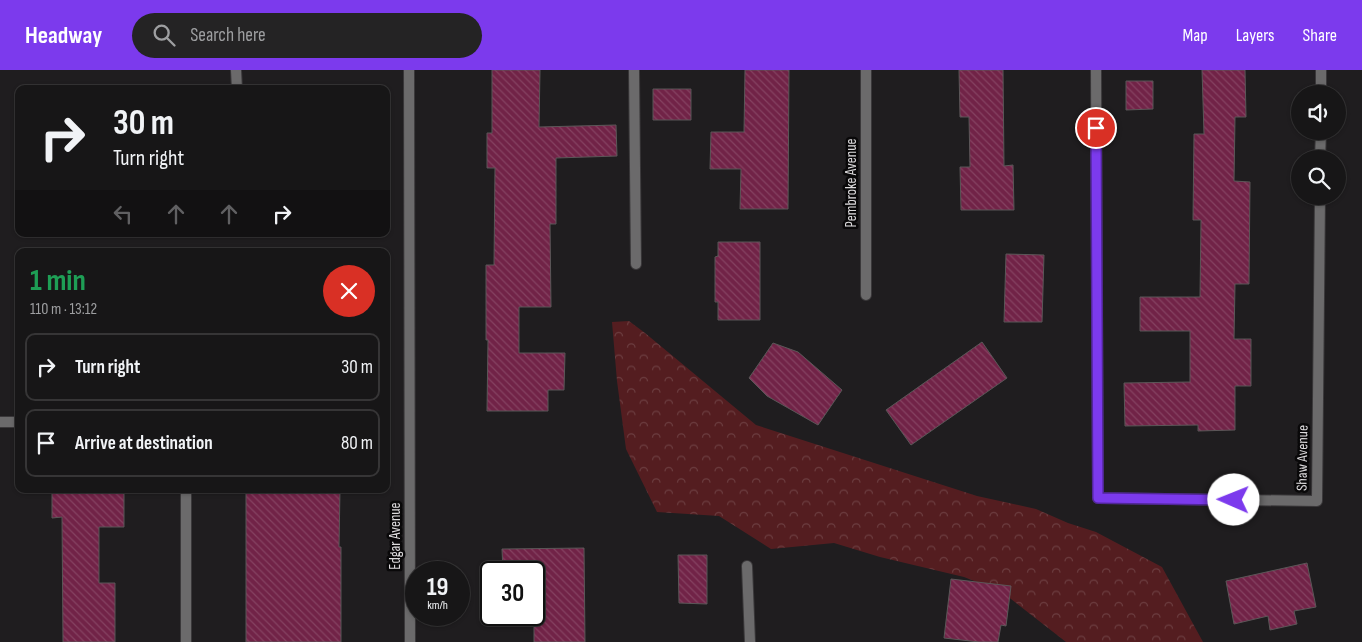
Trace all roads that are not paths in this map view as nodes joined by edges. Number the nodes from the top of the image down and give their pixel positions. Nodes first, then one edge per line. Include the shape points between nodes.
1 (236, 70) edge
2 (409, 70) edge
3 (634, 70) edge
4 (866, 70) edge
5 (1096, 70) edge
6 (1321, 70) edge
7 (237, 85) edge
8 (1321, 85) edge
9 (1320, 205) edge
10 (636, 264) dead end
11 (866, 295) dead end
12 (0, 422) edge
13 (15, 422) edge
14 (186, 493) edge
15 (747, 566) dead end
16 (186, 642) edge
17 (410, 642) edge
18 (750, 642) edge

1 - 7 street
2 - 17 street, Edgar Avenue
3 - 10 street
4 - 11 street, Pembroke Avenue
5 - 9 street, Shaw Avenue via 1098,498 1317,500
6 - 8 street
12 - 13 street
14 - 16 street
15 - 18 street

